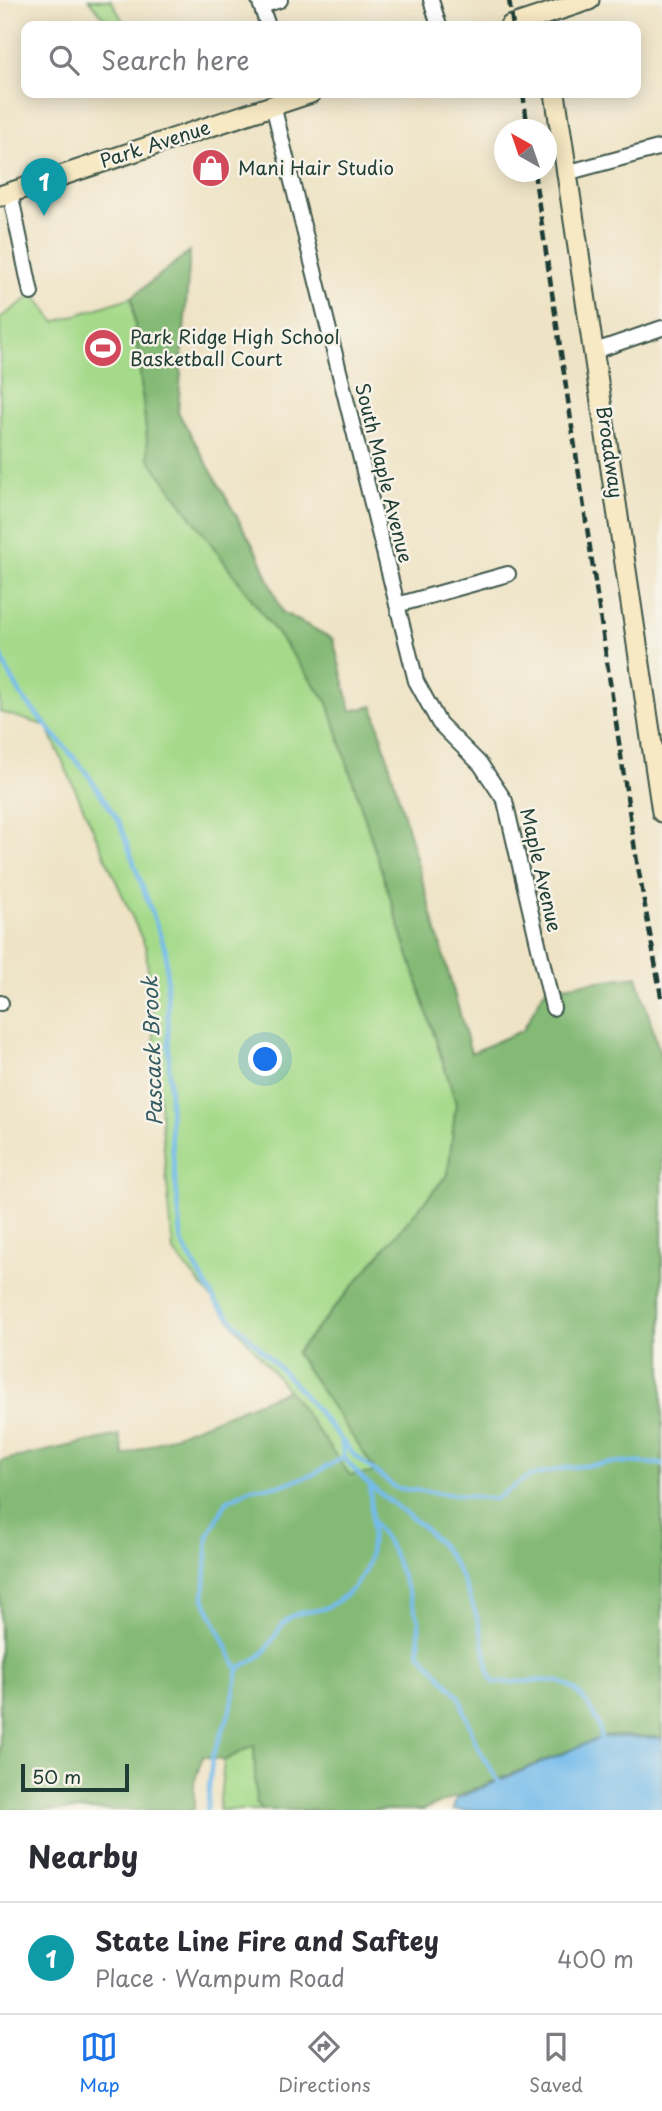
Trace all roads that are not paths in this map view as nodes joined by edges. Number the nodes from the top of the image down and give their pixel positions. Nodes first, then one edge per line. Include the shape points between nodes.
1 (280, 0) edge
2 (430, 0) edge
3 (589, 0) edge
4 (260, 3) edge
5 (546, 20) edge
6 (266, 21) edge
7 (437, 21) edge
8 (556, 98) edge
9 (284, 99) edge
10 (662, 147) edge
11 (566, 173) junction
12 (5, 194) edge
13 (31, 293) dead end
14 (662, 328) edge
15 (595, 351) junction
16 (508, 575) dead end
17 (397, 605) junction
18 (662, 812) edge
19 (553, 1008) dead end

1 - 4 street
2 - 7 street
3 - 5 street
4 - 6 street
8 - 11 street, Broadway
9 - 12 street, Park Avenue
9 - 17 street, South Maple Avenue
10 - 11 street
11 - 15 street, Broadway
12 - 13 street
14 - 15 street
15 - 18 street, Broadway
16 - 17 street
17 - 19 street, Maple Avenue via 426,703 454,741 481,765 505,801

